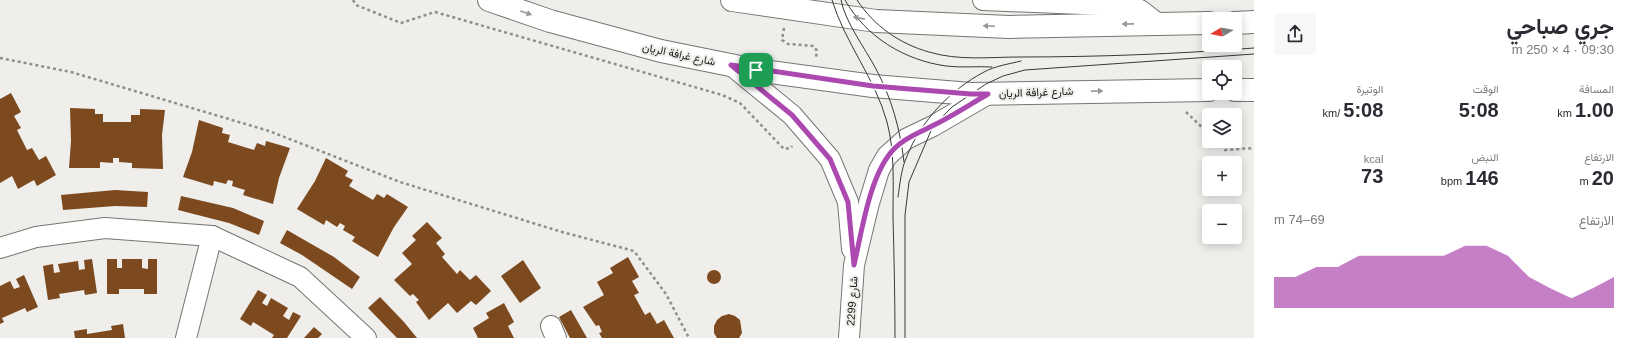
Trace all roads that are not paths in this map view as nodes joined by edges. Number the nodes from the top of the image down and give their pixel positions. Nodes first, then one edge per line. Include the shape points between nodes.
1 (489, 0) edge
2 (732, 0) edge
3 (983, 0) edge
4 (1242, 22) edge
5 (1254, 22) edge
6 (1202, 23) edge
7 (1158, 24) junction
8 (731, 65) junction
9 (1202, 90) edge
10 (1242, 90) edge
11 (1254, 90) edge
12 (988, 94) junction
13 (212, 236) junction
14 (0, 248) edge
15 (854, 265) junction
16 (186, 338) edge
17 (366, 338) edge
18 (849, 338) edge

1 -> 8 main road, شارع غرافة الريان via 550,21 661,51
7 -> 2 main road via 1009,27 876,21
3 - 7 street via 1130,6 1140,10
4 - 5 main road
6 - 7 main road
8 - 12 main road, شارع غرافة الريان via 873,86
8 - 15 street, شارع 2299 via 792,115 830,159 848,202
12 -> 9 main road, شارع غرافة الريان
10 - 11 main road
12 - 15 street, شارع 2299 via 906,139 887,156 879,170 868,203
13 - 14 street via 105,228 36,237
13 - 16 street
13 - 17 street via 300,277
15 - 18 street, شارع 2299

